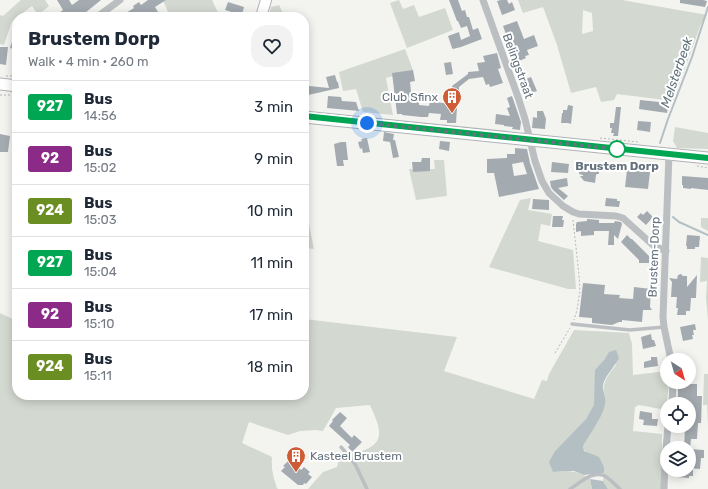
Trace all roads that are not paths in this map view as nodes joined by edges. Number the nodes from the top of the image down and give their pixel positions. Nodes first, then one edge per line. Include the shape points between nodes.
1 (120, 0) edge
2 (266, 0) edge
3 (483, 0) edge
4 (104, 12) edge
5 (262, 12) edge
6 (1, 80) edge
7 (12, 87) edge
8 (309, 117) edge
9 (531, 140) junction
10 (669, 154) junction
11 (708, 158) edge
12 (666, 251) junction
13 (572, 324) road end
14 (664, 327) junction
15 (670, 353) edge
16 (667, 433) edge
17 (342, 447) dead end
18 (367, 489) edge
19 (570, 489) edge
20 (620, 489) edge
21 (664, 489) edge

1 - 4 street
2 - 5 main road
3 - 9 street, Belingstraat
6 - 7 main road
8 - 9 main road
9 - 10 main road
9 - 12 street, Belingstraat via 535,161 545,188 563,206 579,214 623,218 654,246
10 - 11 main road
10 - 12 street, Brustem-Dorp
12 - 14 street, Brustem-Dorp
13 - 14 lane via 621,330
14 - 15 street, Brustem-Dorp
16 - 21 street
17 - 18 lane via 356,466
19 - 20 lane via 594,475 604,476

